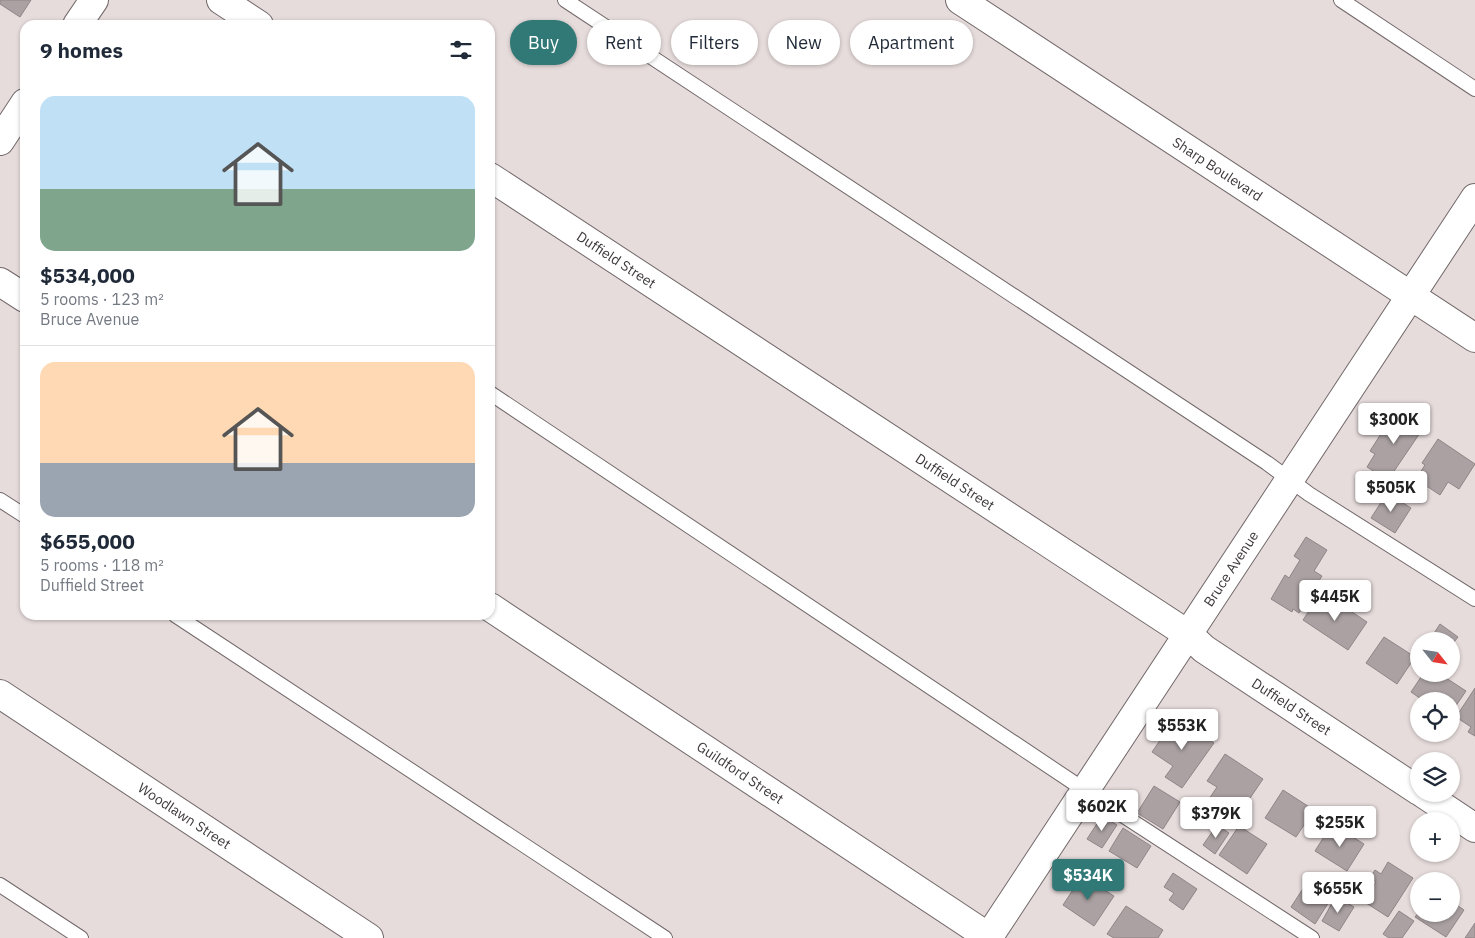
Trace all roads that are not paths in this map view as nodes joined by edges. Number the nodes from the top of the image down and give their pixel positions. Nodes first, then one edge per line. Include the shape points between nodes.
1 (94, 0) edge
2 (221, 0) edge
3 (565, 0) edge
4 (960, 0) edge
5 (1341, 0) edge
6 (80, 20) edge
7 (251, 20) edge
8 (1475, 88) edge
9 (20, 111) edge
10 (0, 141) edge
11 (495, 180) edge
12 (1475, 198) edge
13 (0, 282) edge
14 (20, 295) edge
15 (1410, 296) junction
16 (1475, 338) edge
17 (495, 396) edge
18 (1288, 481) junction
19 (0, 500) edge
20 (20, 513) edge
21 (1475, 599) edge
22 (495, 609) edge
23 (183, 620) edge
24 (1188, 635) junction
25 (0, 694) edge
26 (1410, 785) edge
27 (1086, 790) junction
28 (1436, 802) edge
29 (1475, 828) edge
30 (0, 885) edge
31 (81, 938) edge
32 (370, 938) edge
33 (665, 938) edge
34 (989, 938) edge
35 (1312, 938) edge

1 - 6 street
2 - 7 street
3 - 18 lane via 1267,463
4 - 15 street, Sharp Boulevard
5 - 8 lane
9 - 10 street
11 - 24 street, Duffield Street
12 - 15 street, Bruce Avenue
13 - 14 street
15 - 16 street, Sharp Boulevard
15 - 18 street, Bruce Avenue
17 - 27 lane
18 - 21 lane
18 - 24 street, Bruce Avenue
19 - 20 lane
22 - 34 street, Guildford Street
23 - 33 lane
24 - 26 street, Duffield Street via 1204,649
24 - 27 street, Bruce Avenue
25 - 32 street, Woodlawn Street
27 - 34 street, Bruce Avenue
27 - 35 lane
28 - 29 street
30 - 31 lane

